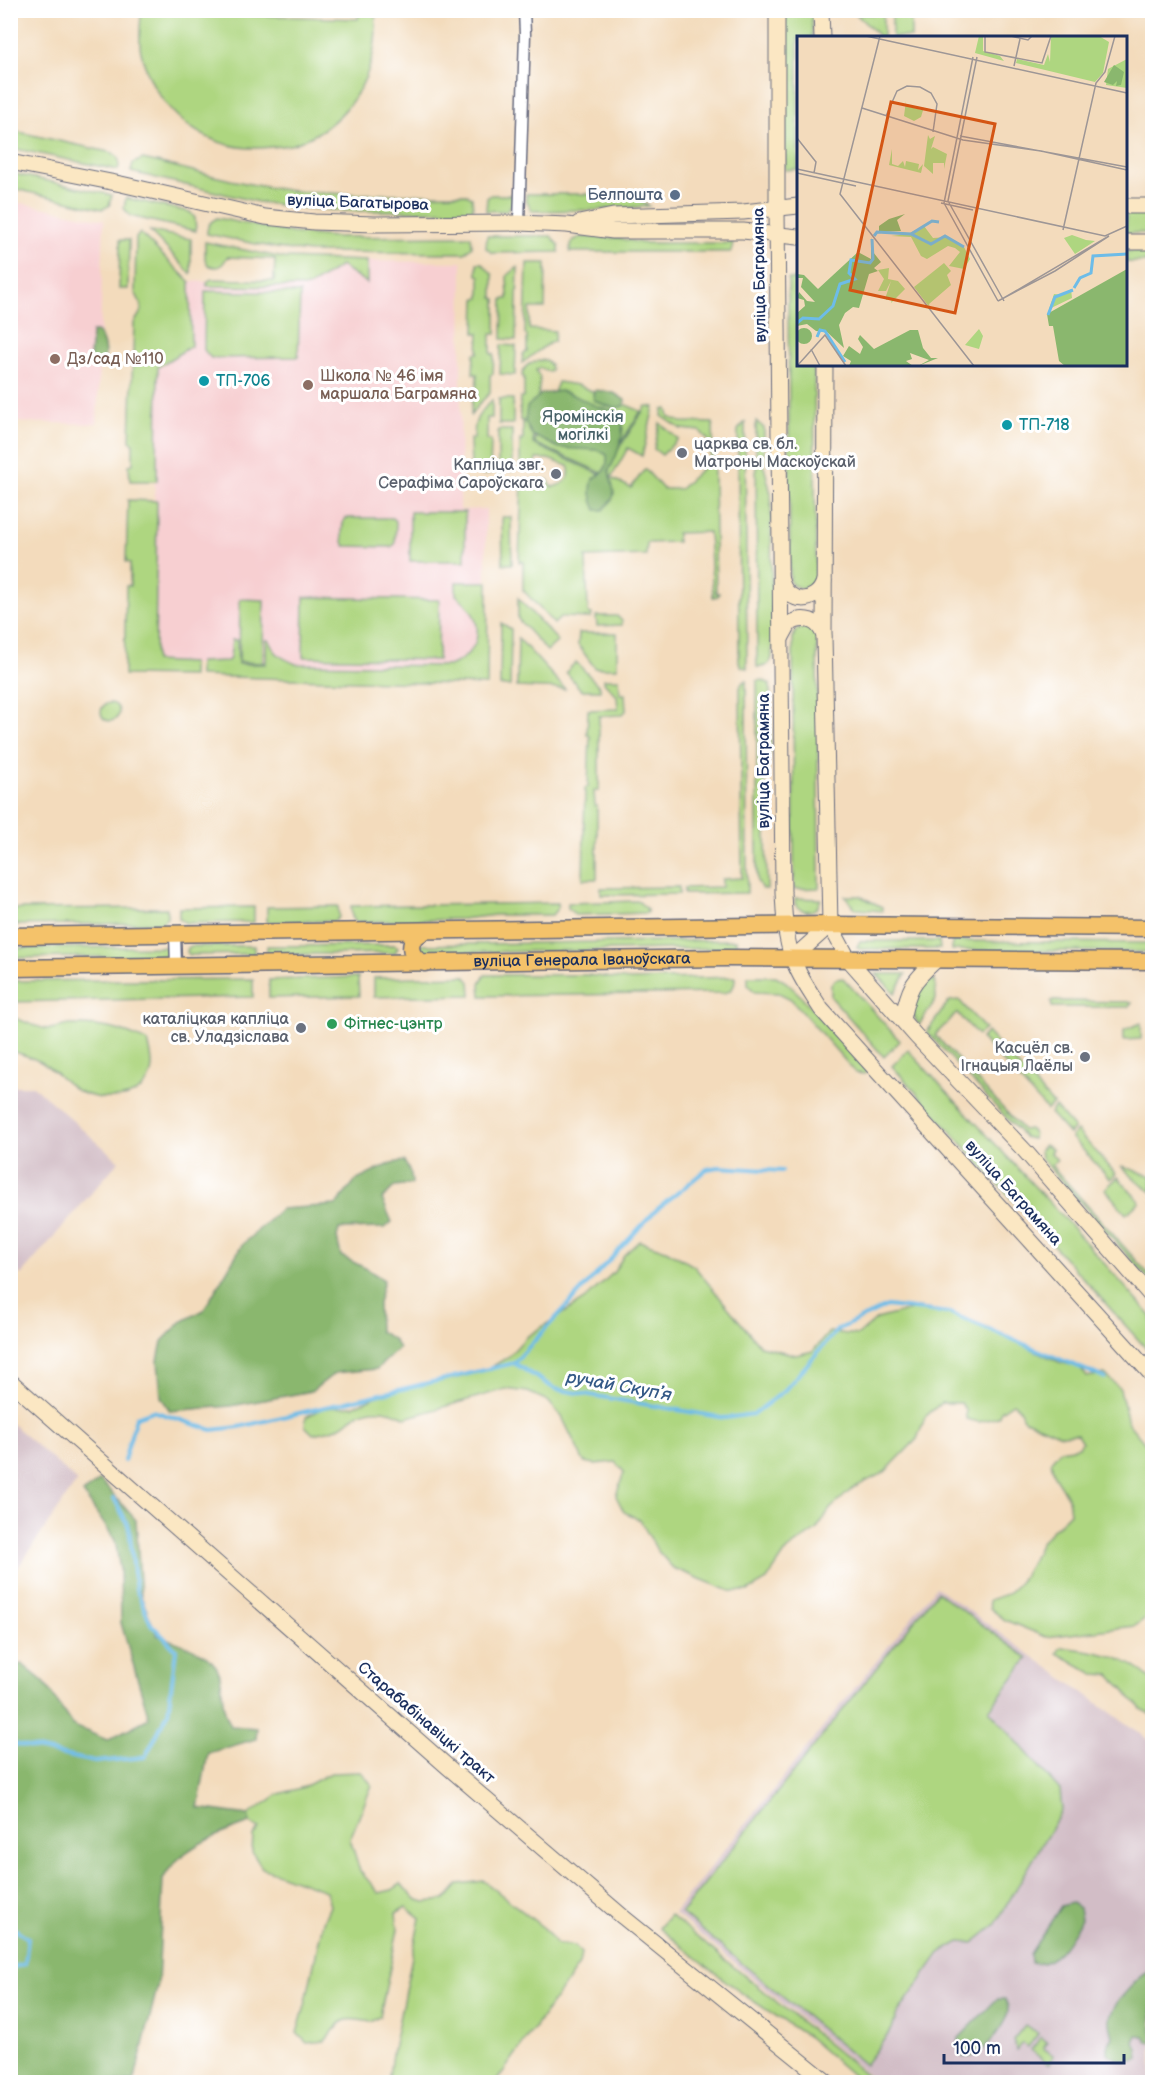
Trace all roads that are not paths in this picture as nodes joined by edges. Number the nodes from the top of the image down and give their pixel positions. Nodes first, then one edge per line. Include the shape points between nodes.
1 (524, 10) edge
2 (777, 10) edge
3 (821, 10) edge
4 (822, 36) edge
5 (10, 162) edge
6 (797, 206) edge
7 (1127, 206) edge
8 (1152, 206) edge
9 (777, 207) junction
10 (519, 223) junction
11 (567, 225) junction
12 (778, 234) junction
13 (797, 237) edge
14 (1127, 242) edge
15 (1152, 242) edge
16 (825, 366) edge
17 (824, 575) junction
18 (781, 577) junction
19 (824, 636) junction
20 (782, 637) junction
21 (830, 925) junction
22 (785, 926) junction
23 (1152, 928) edge
24 (424, 931) junction
25 (393, 932) junction
26 (175, 934) junction
27 (10, 936) edge
28 (792, 959) junction
29 (849, 960) junction
30 (935, 961) junction
31 (1152, 962) edge
32 (425, 963) junction
33 (393, 964) junction
34 (176, 966) junction
35 (10, 969) edge
36 (902, 1019) junction
37 (1152, 1297) edge
38 (1152, 1375) edge
39 (10, 1381) edge
40 (827, 2082) edge

1 - 10 street
2 - 9 street, вуліца Баграмяна
3 - 4 street
5 - 10 street, вуліца Багатырова via 265,217 375,224
6 - 9 street, вуліца Багатырова
7 - 8 street
9 - 11 street, вуліца Багатырова via 743,212 613,216
9 - 12 street, вуліца Баграмяна
10 - 11 street, вуліца Багатырова
11 - 12 street, вуліца Багатырова via 613,231
12 - 13 street, вуліца Багатырова
12 - 18 street, вуліца Баграмяна
14 - 15 street
16 - 17 street
17 - 18 street via 820,591 806,599 786,592
17 - 19 street
18 - 20 street, вуліца Баграмяна
19 - 20 street via 819,626 804,619 789,624
19 - 21 street
20 - 22 street, вуліца Баграмяна
21 - 22 main road, вуліца Генерала Іваноўскага
21 - 23 main road, вуліца Генерала Іваноўскага
21 - 28 street
21 - 29 street
22 - 24 main road, вуліца Генерала Іваноўскага
22 - 28 street, вуліца Баграмяна
24 - 25 main road, вуліца Генерала Іваноўскага
24 - 32 main road via 413,939 411,948 415,958
25 - 26 main road, вуліца Генерала Іваноўскага
25 - 33 main road via 402,940 404,949
26 - 27 main road, вуліца Генерала Іваноўскага
26 - 34 street
28 - 29 main road, вуліца Генерала Іваноўскага
28 - 32 main road, вуліца Генерала Іваноўскага
28 - 38 street, вуліца Баграмяна via 821,1009
29 - 30 main road, вуліца Генерала Іваноўскага
29 - 36 street
30 - 31 main road, вуліца Генерала Іваноўскага
30 - 36 street via 916,978
32 - 33 main road, вуліца Генерала Іваноўскага
33 - 34 main road, вуліца Генерала Іваноўскага
34 - 35 main road, вуліца Генерала Іваноўскага
36 - 37 street
39 - 40 street, Старабабінавіцкі тракт via 570,1872

